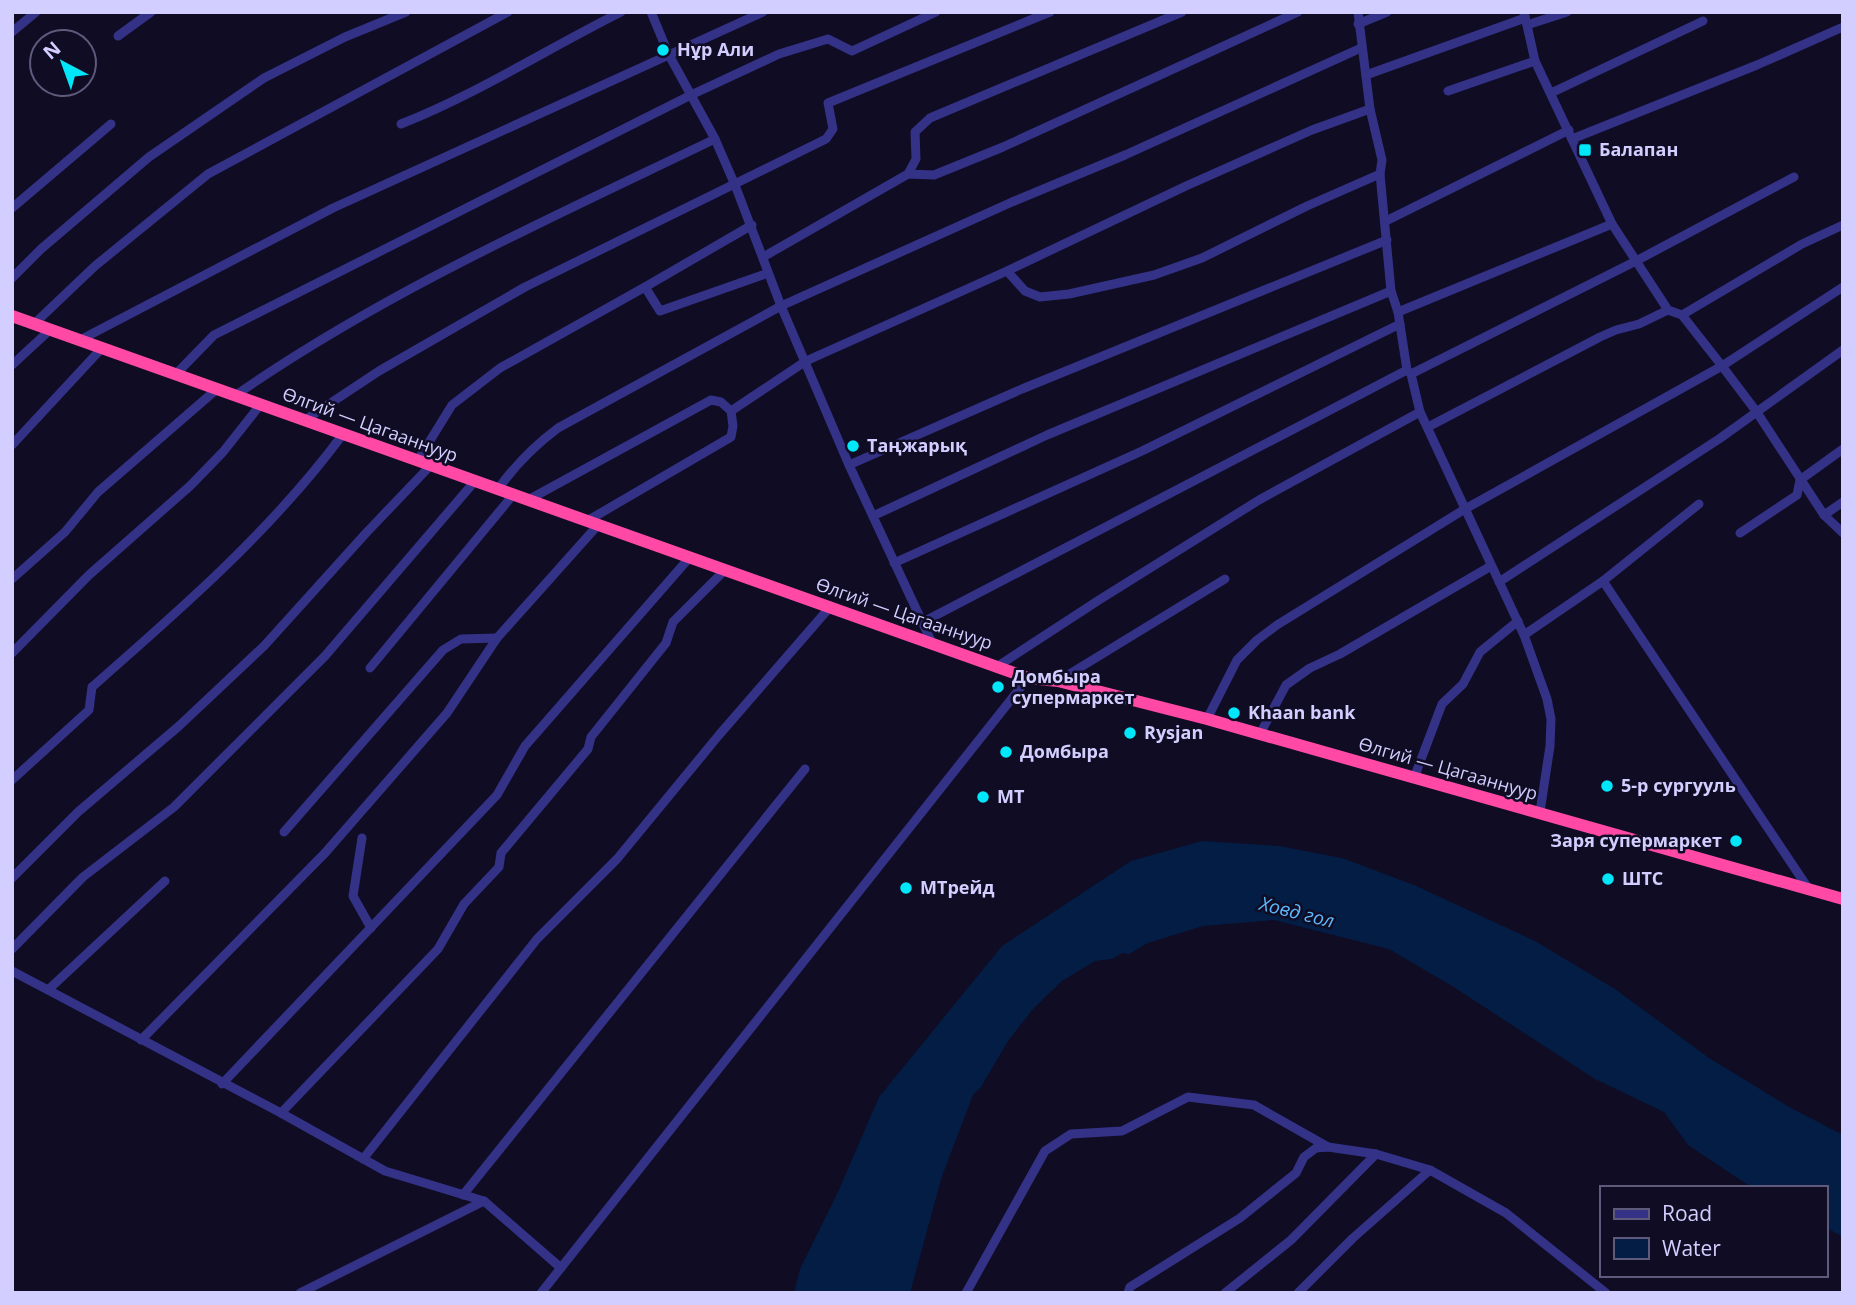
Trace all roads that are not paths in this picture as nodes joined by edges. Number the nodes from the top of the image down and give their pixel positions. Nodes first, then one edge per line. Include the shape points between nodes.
1 (36, 12) edge
2 (151, 12) edge
3 (407, 12) edge
4 (508, 12) edge
5 (621, 12) edge
6 (651, 12) edge
7 (763, 12) edge
8 (936, 12) edge
9 (1050, 12) edge
10 (1182, 12) edge
11 (1298, 12) edge
12 (1358, 12) edge
13 (1387, 12) edge
14 (1567, 12) edge
15 (1525, 19) edge
16 (1703, 21) dead end
17 (1358, 24) junction
18 (1843, 27) edge
19 (12, 32) edge
20 (118, 36) dead end
21 (1361, 48) junction
22 (669, 55) junction
23 (1535, 61) junction
24 (1366, 75) junction
25 (1448, 91) dead end
26 (1551, 93) junction
27 (691, 95) junction
28 (1370, 109) junction
29 (111, 124) dead end
30 (401, 124) dead end
31 (1571, 134) junction
32 (715, 139) junction
33 (908, 174) junction
34 (1380, 174) junction
35 (1794, 177) dead end
36 (736, 185) junction
37 (12, 208) edge
38 (1386, 221) junction
39 (1612, 224) junction
40 (752, 225) junction
41 (1843, 225) edge
42 (1387, 240) junction
43 (763, 257) junction
44 (1636, 261) junction
45 (1007, 271) junction
46 (768, 273) junction
47 (12, 278) edge
48 (646, 287) junction
49 (1843, 287) edge
50 (1391, 290) junction
51 (781, 306) junction
52 (1668, 310) junction
53 (1398, 312) junction
54 (1682, 315) junction
55 (12, 316) edge
56 (34, 324) junction
57 (1400, 324) junction
58 (51, 329) junction
59 (80, 340) junction
60 (102, 348) junction
61 (1843, 350) edge
62 (806, 361) junction
63 (12, 365) edge
64 (1722, 366) junction
65 (1409, 372) junction
66 (176, 374) junction
67 (217, 389) junction
68 (236, 396) junction
69 (261, 404) junction
70 (731, 411) junction
71 (1756, 411) junction
72 (1420, 412) junction
73 (305, 420) junction
74 (1428, 427) junction
75 (343, 434) junction
76 (12, 445) edge
77 (1843, 449) edge
78 (418, 460) junction
79 (431, 465) junction
80 (849, 465) junction
81 (1800, 480) junction
82 (475, 481) junction
83 (499, 489) junction
84 (513, 495) junction
85 (528, 500) junction
86 (1843, 502) edge
87 (1699, 504) dead end
88 (1465, 509) junction
89 (1824, 515) junction
90 (873, 516) junction
91 (592, 523) junction
92 (1740, 533) dead end
93 (1843, 533) edge
94 (690, 557) junction
95 (894, 563) junction
96 (1492, 566) junction
97 (725, 570) junction
98 (12, 579) edge
99 (1225, 579) dead end
100 (1603, 581) junction
101 (1499, 582) junction
102 (830, 607) junction
103 (1518, 621) junction
104 (923, 622) junction
105 (1524, 635) junction
106 (498, 638) junction
107 (932, 643) junction
108 (12, 653) edge
109 (998, 666) junction
110 (370, 668) dead end
111 (1028, 678) junction
112 (1058, 681) junction
113 (1207, 719) junction
114 (1260, 734) junction
115 (805, 769) dead end
116 (1414, 778) junction
117 (12, 780) edge
118 (1540, 812) junction
119 (284, 832) dead end
120 (362, 838) dead end
121 (12, 878) edge
122 (165, 881) dead end
123 (1808, 888) junction
124 (1843, 899) edge
125 (371, 928) junction
126 (12, 949) edge
127 (12, 971) edge
128 (48, 990) junction
129 (141, 1040) junction
130 (222, 1084) junction
131 (281, 1113) junction
132 (1328, 1147) junction
133 (1377, 1154) junction
134 (363, 1159) junction
135 (1430, 1170) junction
136 (463, 1195) junction
137 (484, 1201) junction
138 (561, 1268) junction
139 (300, 1293) edge
140 (541, 1293) edge
141 (966, 1293) edge
142 (1128, 1293) edge
143 (1225, 1293) edge
144 (1298, 1293) edge
145 (1606, 1293) edge

1 - 19 street
2 - 20 street
3 - 47 street via 264,78 149,157
4 - 56 street via 208,174 95,266
5 - 30 street via 446,107
6 - 22 street
7 - 22 street
8 - 27 street via 852,51 828,39 779,54
9 - 36 street via 828,103 833,129 825,139
10 - 33 street via 930,118 915,132 916,159
11 - 33 street via 1003,147 934,175
12 - 17 street
13 - 17 street
14 - 15 street
15 - 23 street
15 - 24 street
16 - 26 street
17 - 21 street
18 - 31 street via 1757,65
21 - 24 street
21 - 51 street
22 - 27 street
22 - 59 street via 333,208
23 - 25 street
23 - 26 street
24 - 28 street
26 - 31 street
27 - 32 street
27 - 66 street via 214,335
28 - 34 street via 1382,160
28 - 45 street via 1312,130
29 - 37 street
31 - 38 street
31 - 39 street
32 - 36 street
32 - 68 street via 430,279 284,362
33 - 43 street
34 - 38 street
34 - 45 street via 1202,258 1154,275 1040,297 1025,291
35 - 44 street
36 - 40 street
36 - 73 street via 525,287 379,371
38 - 42 street
39 - 44 street
39 - 53 street
40 - 43 street
40 - 48 street
41 - 54 street
42 - 50 street
42 - 80 street
43 - 46 street
44 - 52 street
44 - 65 street
45 - 62 street
46 - 48 street via 660,310
46 - 51 street
48 - 78 street via 499,368 452,405
49 - 64 street
50 - 53 street
50 - 90 street via 1046,435
51 - 62 street
51 - 83 street via 558,428 515,465
52 - 54 street
52 - 74 street via 1600,337
53 - 57 street
54 - 64 street
55 - 56 highway, Өлгий — Цагааннуур
56 - 58 highway, Өлгий — Цагааннуур
57 - 65 street
57 - 95 street via 1155,445
58 - 59 highway, Өлгий — Цагааннуур
58 - 63 street
59 - 60 highway, Өлгий — Цагааннуур
60 - 66 highway, Өлгий — Цагааннуур
60 - 76 street
61 - 71 street
62 - 70 street
62 - 80 street
64 - 71 street
64 - 88 street
65 - 72 street
65 - 104 street
66 - 67 highway, Өлгий — Цагааннуур
67 - 68 highway, Өлгий — Цагааннуур
67 - 98 street via 99,492 65,531
68 - 69 highway, Өлгий — Цагааннуур
69 - 73 highway, Өлгий — Цагааннуур
69 - 108 street via 198,477 89,575
70 - 85 street via 710,400
70 - 91 street via 731,437
71 - 81 street
71 - 101 street
72 - 74 street
72 - 109 street via 1259,500
73 - 75 highway, Өлгий — Цагааннуур
74 - 88 street
75 - 78 highway, Өлгий — Цагааннуур
75 - 117 street via 268,522 92,687 89,710
77 - 81 street
78 - 79 highway, Өлгий — Цагааннуур
79 - 82 highway, Өлгий — Цагааннуур
79 - 121 street via 264,646 78,812
80 - 90 street
81 - 89 street
81 - 92 street via 1797,495
82 - 83 highway, Өлгий — Цагааннуур
82 - 126 street via 325,656 174,807 83,877
83 - 84 highway, Өлгий — Цагааннуур
84 - 85 highway, Өлгий — Цагааннуур
84 - 110 street
85 - 91 highway, Өлгий — Цагааннуур
86 - 89 street
87 - 100 street
88 - 96 street
88 - 113 street via 1256,640 1237,660
89 - 93 street
90 - 95 street
91 - 94 highway, Өлгий — Цагааннуур
91 - 106 street
94 - 97 highway, Өлгий — Цагааннуур
94 - 125 street via 525,746 497,795
95 - 104 street
96 - 101 street
96 - 114 street via 1286,685
97 - 102 highway, Өлгий — Цагааннуур
97 - 131 street via 673,622 666,643 591,737 588,749 500,853 499,867 464,904 438,949
99 - 112 street
100 - 105 street
100 - 123 street
101 - 103 street
102 - 107 highway, Өлгий — Цагааннуур
102 - 134 street via 617,859 537,939
103 - 105 street
103 - 116 street via 1480,652 1463,684 1442,704
104 - 107 street
105 - 118 street via 1551,719
106 - 119 street via 461,639 443,650
106 - 129 street via 447,713 326,853
107 - 109 highway, Өлгий — Цагааннуур
109 - 111 highway, Өлгий — Цагааннуур
111 - 112 highway, Өлгий — Цагааннуур
111 - 138 street
112 - 113 highway, Өлгий — Цагааннуур
113 - 114 highway, Өлгий — Цагааннуур
114 - 116 highway, Өлгий — Цагааннуур
115 - 136 street
116 - 118 highway, Өлгий — Цагааннуур
118 - 123 highway, Өлгий — Цагааннуур
120 - 125 street via 352,896
122 - 128 street
123 - 124 highway, Өлгий — Цагааннуур
125 - 130 street
127 - 128 street
128 - 129 street
129 - 130 street
130 - 131 street
131 - 134 street
132 - 133 street
132 - 141 street via 1254,1105 1188,1097 1122,1131 1071,1135 1045,1151
132 - 142 street via 1315,1148 1296,1173 1240,1218 1130,1287
133 - 135 street
133 - 143 street via 1291,1240
134 - 136 street via 385,1171
135 - 144 street
135 - 145 street via 1506,1213
136 - 137 street
137 - 138 street
137 - 139 street
138 - 140 street

